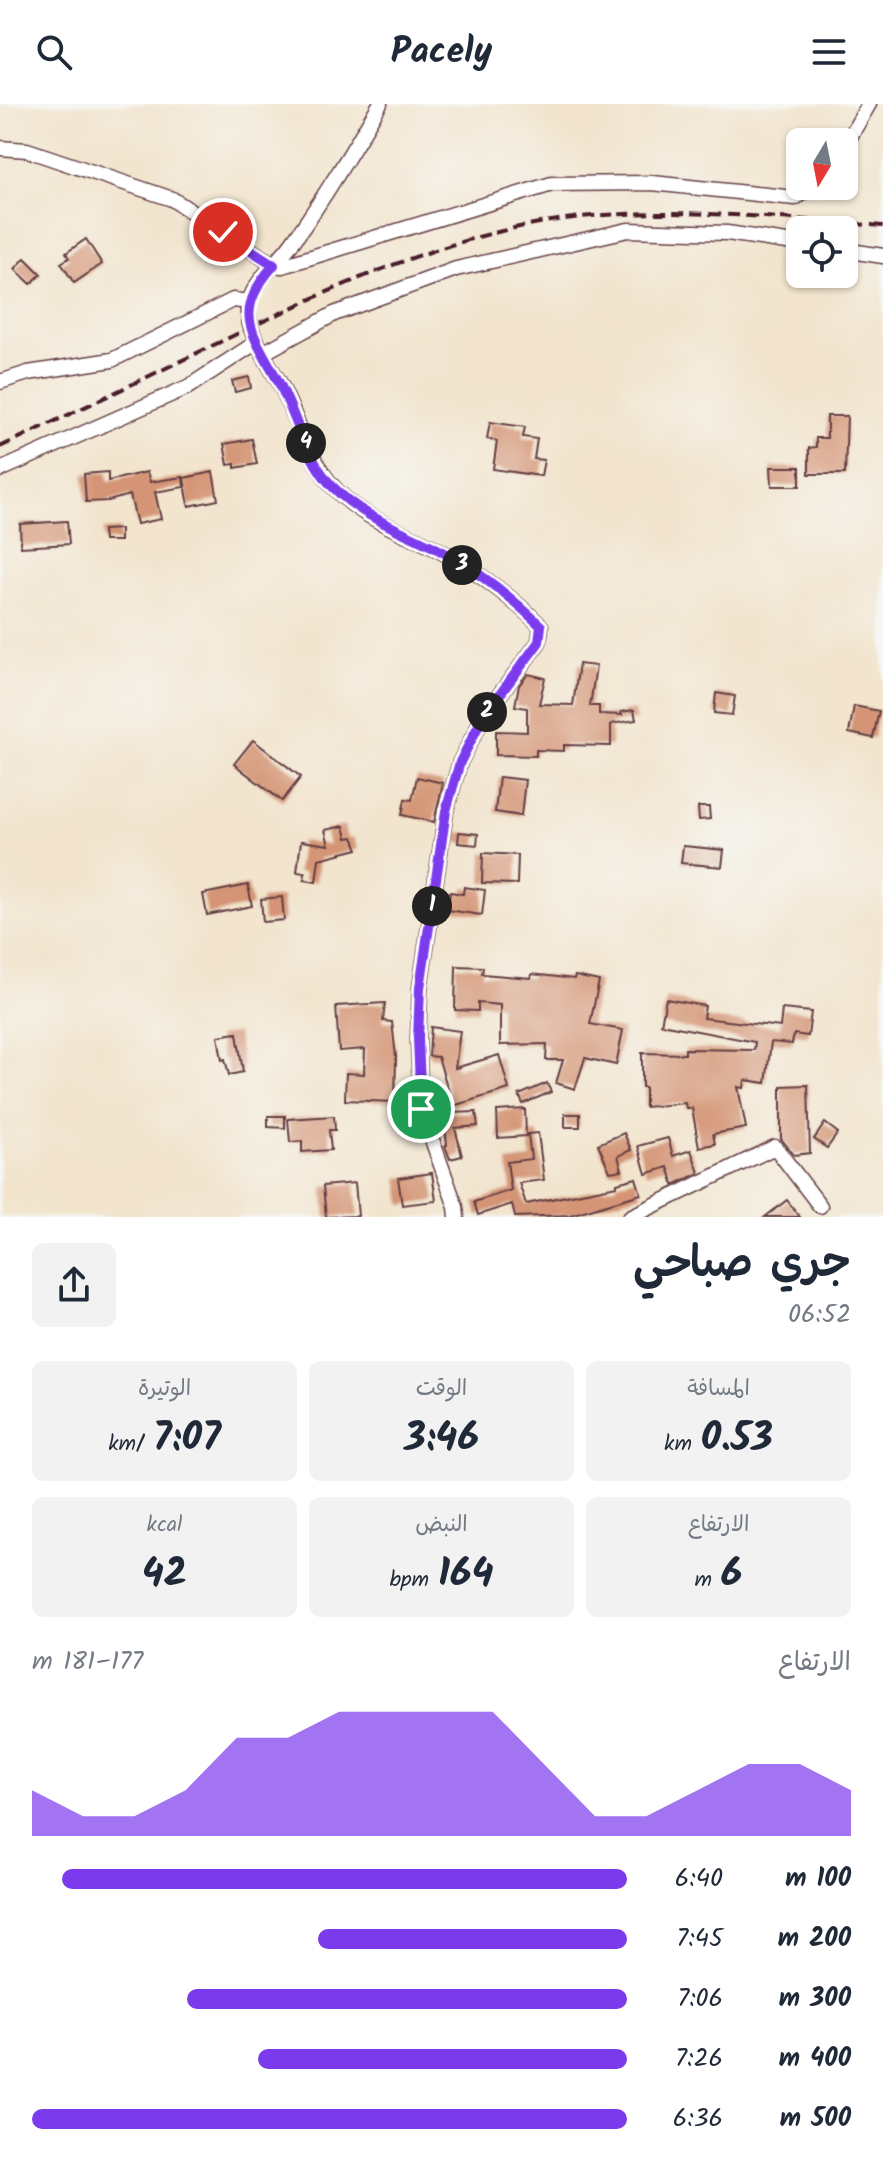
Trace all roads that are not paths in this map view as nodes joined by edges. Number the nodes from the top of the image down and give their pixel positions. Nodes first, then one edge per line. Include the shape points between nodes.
1 (380, 104) edge
2 (869, 104) edge
3 (855, 128) edge
4 (0, 148) edge
5 (786, 197) edge
6 (786, 242) edge
7 (858, 252) edge
8 (883, 256) edge
9 (274, 265) junction
10 (249, 302) junction
11 (260, 348) junction
12 (0, 382) edge
13 (0, 470) edge
14 (820, 1206) dead end
15 (457, 1217) edge
16 (630, 1217) edge

1 - 9 street via 322,200
2 - 3 street
4 - 9 street via 27,150 172,199
5 - 9 street via 652,183 552,184
6 - 11 street via 727,233 628,230 456,269
7 - 8 street
9 - 10 street
10 - 11 street
10 - 12 street via 233,300 112,360
11 - 13 street via 188,387
11 - 15 street via 314,460 332,485 381,522 444,553 541,626 539,642 483,717 460,762 446,811 422,973 421,1109
14 - 16 street via 775,1147

